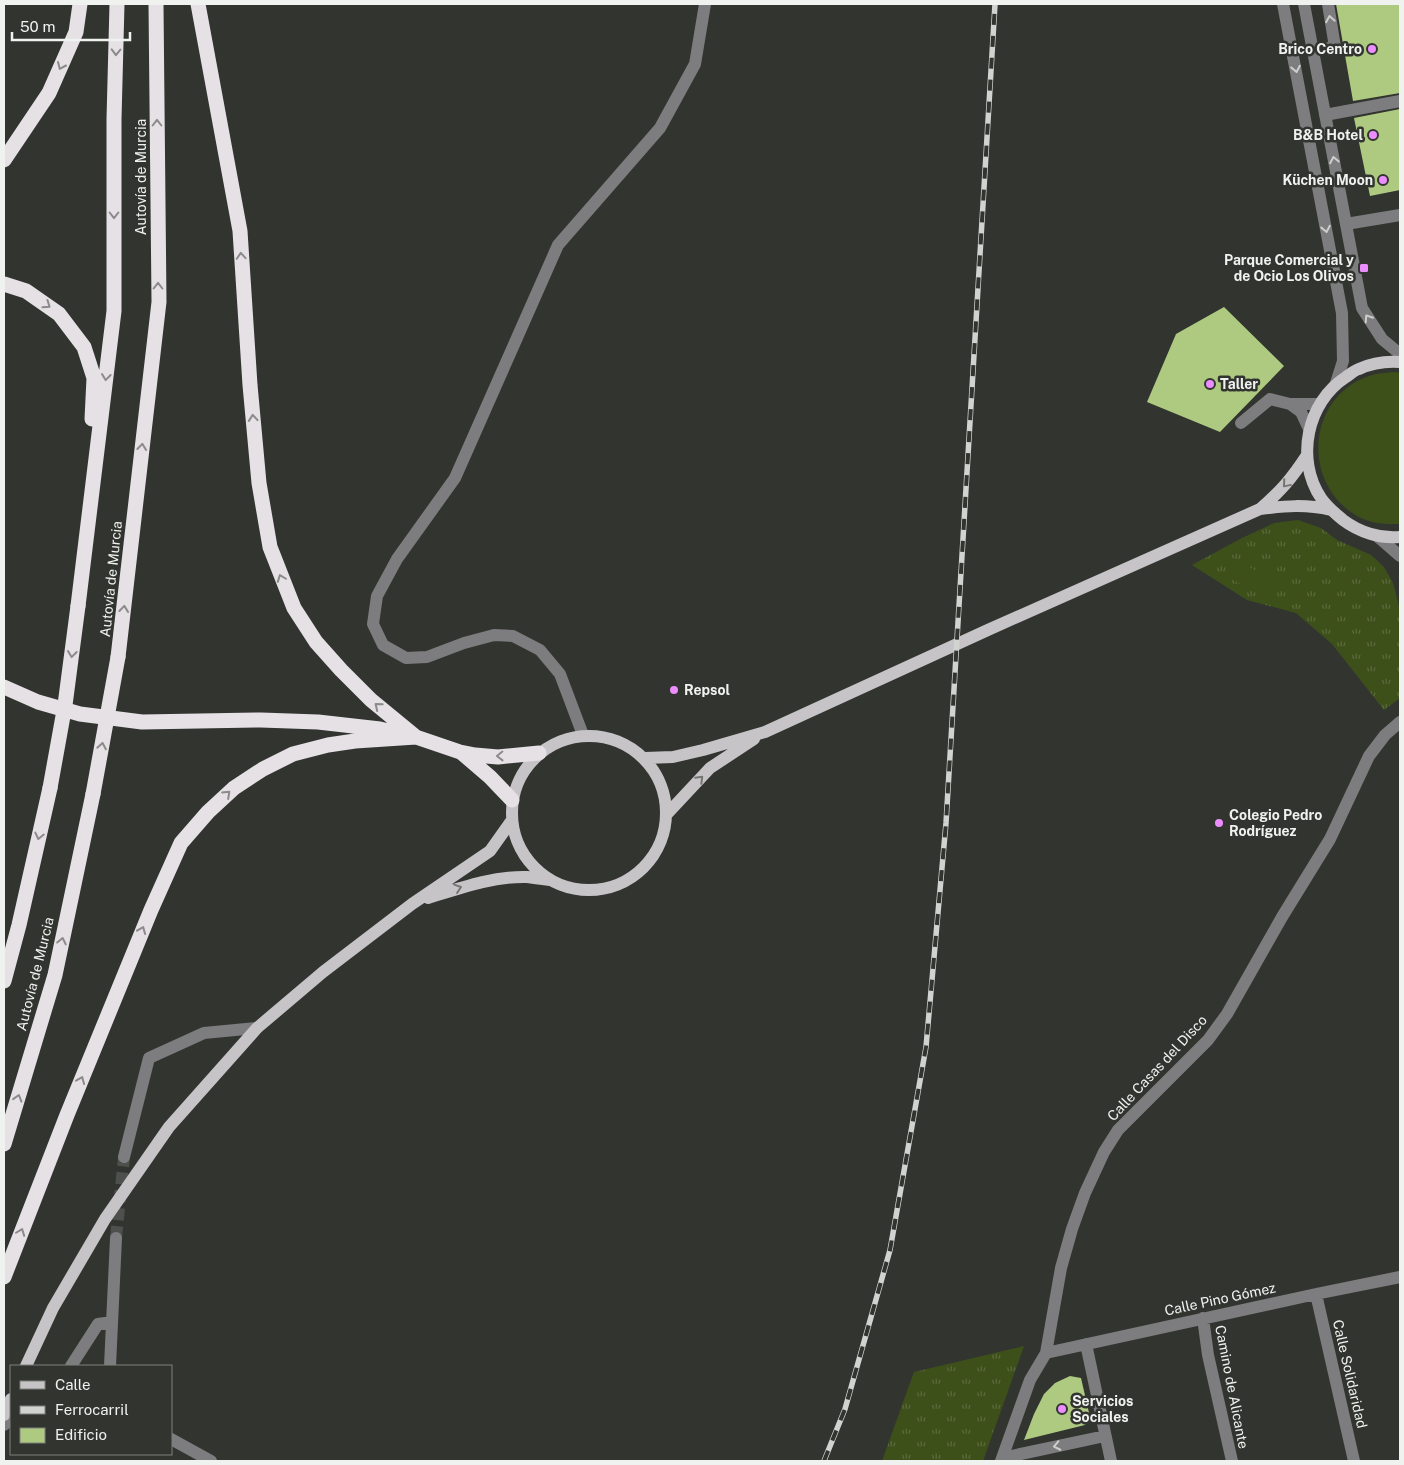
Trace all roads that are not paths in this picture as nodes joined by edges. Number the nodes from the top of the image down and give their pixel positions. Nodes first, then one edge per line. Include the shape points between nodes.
1 (80, 4) edge
2 (117, 4) edge
3 (156, 4) edge
4 (198, 4) edge
5 (705, 4) edge
6 (1283, 4) edge
7 (1304, 4) edge
8 (1328, 4) edge
9 (1313, 51) junction
10 (1400, 101) edge
11 (1325, 115) junction
12 (4, 160) edge
13 (1400, 215) edge
14 (1346, 224) junction
15 (4, 284) edge
16 (1400, 354) edge
17 (1400, 362) edge
18 (1336, 383) junction
19 (1290, 404) junction
20 (1319, 404) junction
21 (1241, 423) dead end
22 (1309, 429) junction
23 (1307, 455) junction
24 (1260, 509) junction
25 (1331, 510) junction
26 (1377, 536) junction
27 (1400, 537) edge
28 (1400, 556) edge
29 (78, 606) junction
30 (4, 687) edge
31 (1400, 722) edge
32 (764, 732) junction
33 (583, 735) junction
34 (416, 737) junction
35 (460, 752) junction
36 (539, 753) junction
37 (644, 758) junction
38 (512, 800) junction
39 (667, 814) junction
40 (512, 820) junction
41 (550, 880) junction
42 (412, 904) junction
43 (4, 981) edge
44 (256, 1028) junction
45 (4, 1144) edge
46 (124, 1157) tunnel mouth
47 (116, 1238) tunnel mouth
48 (4, 1277) edge
49 (1400, 1277) edge
50 (1316, 1294) junction
51 (1203, 1318) junction
52 (112, 1322) junction
53 (1086, 1344) junction
54 (1046, 1352) junction
55 (26, 1365) edge
56 (72, 1365) edge
57 (110, 1365) edge
58 (10, 1401) edge
59 (4, 1415) edge
60 (1105, 1436) junction
61 (172, 1439) edge
62 (1001, 1460) edge
63 (211, 1461) edge
64 (1111, 1461) edge
65 (1232, 1461) edge
66 (1354, 1461) edge

1 -> 12 highway via 76,32 49,93
2 -> 29 highway, Autovía de Murcia via 114,311
45 -> 3 highway, Autovía de Murcia, bridge via 55,975 94,794 118,657 158,302
34 -> 4 highway via 371,700 316,642 294,608 270,547 259,484 240,231
5 - 33 street via 695,64 669,112 660,128 558,245 455,478 397,559 377,596 373,624 383,646 406,658 427,657 494,635 513,636 540,650 560,674
6 -> 18 street via 1342,313 1343,361
7 - 9 street
9 -> 8 street via 1335,47
9 - 11 street
10 - 11 street
14 -> 11 street
13 - 14 street
16 -> 14 street via 1382,339 1362,308
15 -> 29 highway via 26,291 60,314 84,347 94,378
17 - 18 main road via 1384,361 1358,369
18 - 20 main road
19 - 20 street
19 - 21 street via 1270,400
19 - 22 street via 1301,412
20 - 22 main road
22 - 23 main road
23 -> 24 main road via 1280,492
23 - 25 main road via 1314,485
24 - 25 main road via 1290,505
24 - 32 main road
25 - 26 main road via 1352,527
26 - 27 main road
26 - 28 street
29 -> 43 highway, Autovía de Murcia, bridge via 50,788
30 - 34 highway via 38,702 80,714 142,722 318,722
31 - 54 street, Calle Casas del Disco via 1369,756 1330,839 1228,1014 1208,1040 1118,1130 1104,1152 1072,1229 1061,1268
32 - 37 main road via 673,757
39 -> 32 main road via 710,768
33 - 36 main road via 560,741
33 - 37 main road via 606,736 627,744
34 - 35 highway
48 -> 34 highway via 150,910 181,842 234,788 293,754 355,740
36 -> 35 highway via 498,757
35 - 38 highway
36 - 38 main road via 518,782
37 - 39 main road via 657,774 665,794
38 - 40 main road
39 - 41 main road via 663,837 653,858 637,875 616,886 594,891 571,889
40 - 41 main road via 518,844 531,865
40 - 42 main road via 490,851
42 -> 41 main road via 501,879 526,877
42 - 44 main road
44 - 46 street via 204,1033 148,1058
44 - 55 main road via 168,1127 110,1211 53,1308
47 - 52 street
49 - 50 street, Calle Pino Gómez
50 - 51 street, Calle Pino Gómez
50 - 66 street, Calle Solidaridad
51 - 53 street, Calle Pino Gómez
51 - 65 street, Camino de Alicante
52 - 56 street via 98,1324
52 - 57 street
53 - 54 street, Calle Pino Gómez
53 - 60 street
54 - 62 street, Calle Casas del Disco via 1030,1380
58 - 59 main road
60 -> 62 street
60 - 64 street
61 - 63 street

